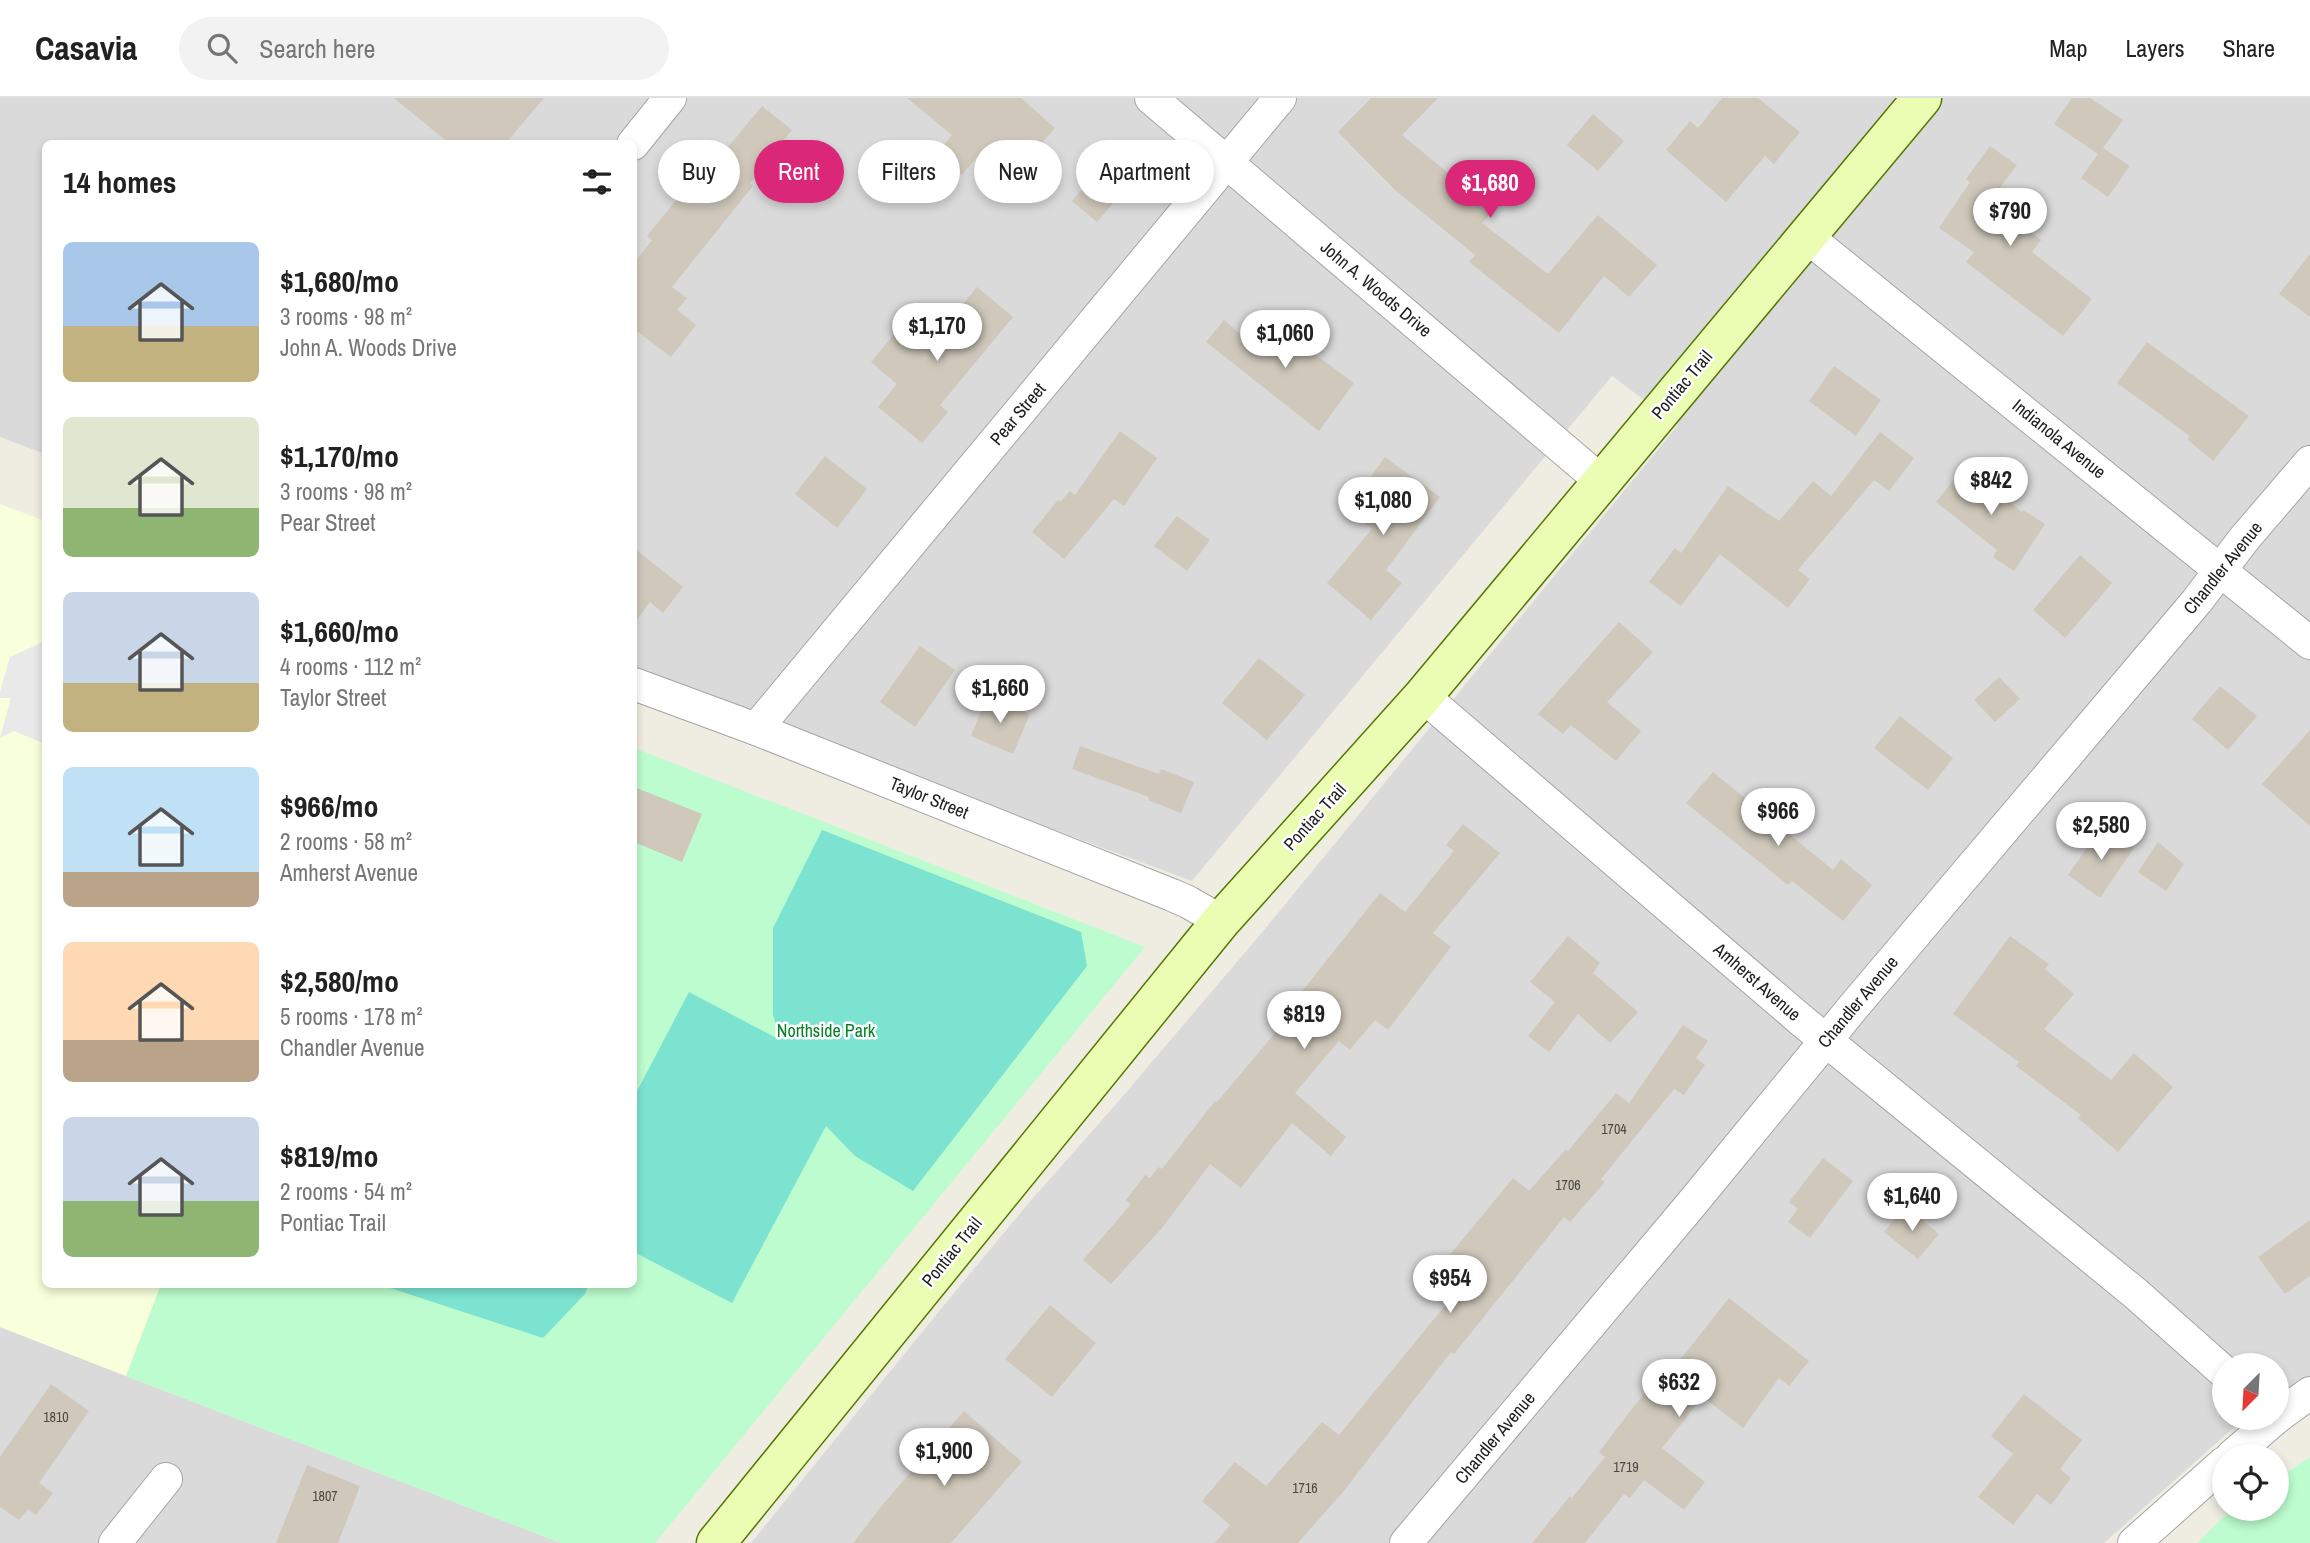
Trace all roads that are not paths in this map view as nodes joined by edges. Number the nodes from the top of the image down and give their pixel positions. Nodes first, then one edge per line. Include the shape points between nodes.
1 (670, 98) edge
2 (1151, 98) edge
3 (1280, 98) edge
4 (1922, 98) edge
5 (636, 140) edge
6 (1228, 163) junction
7 (1807, 236) junction
8 (2310, 462) edge
9 (1601, 481) junction
10 (2222, 570) junction
11 (2310, 643) edge
12 (637, 685) edge
13 (1423, 696) junction
14 (756, 729) junction
15 (1221, 921) junction
16 (1826, 1041) junction
17 (2212, 1361) edge
18 (2310, 1394) edge
19 (2289, 1408) edge
20 (2261, 1430) edge
21 (2246, 1444) edge
22 (2212, 1474) edge
23 (166, 1479) dead end
24 (115, 1543) edge
25 (716, 1543) edge
26 (1406, 1543) edge
27 (2134, 1543) edge

1 - 5 street
2 - 6 street, John A. Woods Drive
3 - 6 street, Pear Street
4 - 7 main road, Pontiac Trail
6 - 9 street, John A. Woods Drive
6 - 14 street, Pear Street
7 - 9 main road, Pontiac Trail
7 - 10 street, Indianola Avenue
8 - 10 street, Chandler Avenue
9 - 13 main road, Pontiac Trail
10 - 11 street, Indianola Avenue
10 - 16 street, Chandler Avenue
12 - 14 street, Taylor Street
13 - 15 main road, Pontiac Trail
13 - 16 street, Amherst Avenue
14 - 15 street, Taylor Street via 1180,898
15 - 25 main road, Pontiac Trail
16 - 17 street, Amherst Avenue
16 - 26 street, Chandler Avenue
18 - 19 street
20 - 21 street
22 - 27 street
23 - 24 street

